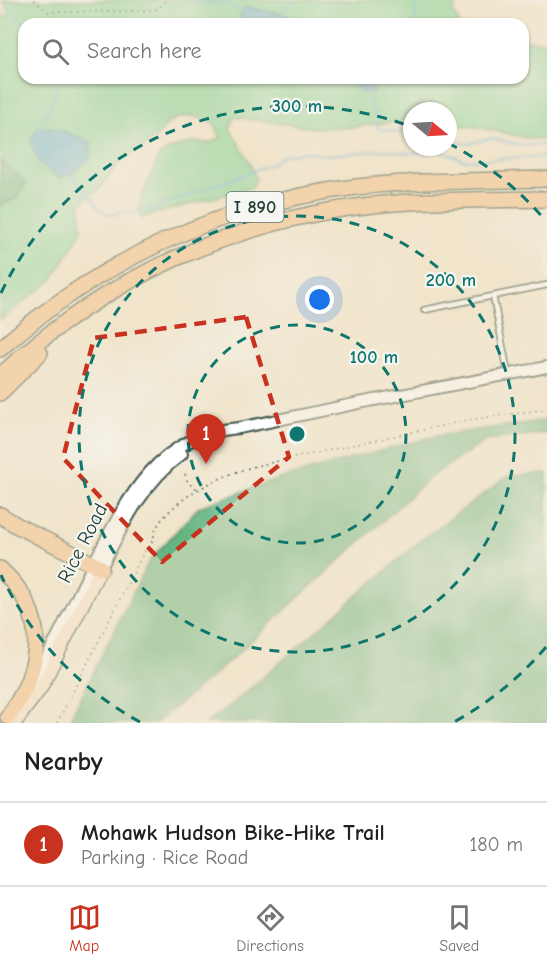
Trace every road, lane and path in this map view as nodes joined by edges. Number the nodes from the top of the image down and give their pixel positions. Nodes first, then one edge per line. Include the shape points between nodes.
1 (34, 0) edge
2 (166, 0) edge
3 (547, 179) edge
4 (547, 199) edge
5 (547, 285) edge
6 (493, 296) junction
7 (424, 310) dead end
8 (0, 349) edge
9 (29, 356) junction
10 (547, 367) edge
11 (508, 374) junction
12 (0, 376) edge
13 (0, 393) edge
14 (547, 409) edge
15 (185, 474) dead end
16 (199, 490) junction
17 (0, 514) edge
18 (97, 567) junction
19 (0, 569) edge
20 (8, 721) edge
21 (57, 723) edge

1 - 2 path via 47,12 158,9
3 - 8 highway, I 890 via 373,185 241,211 175,236 111,268 58,302
4 - 9 highway, I 890 via 411,202 333,210 255,228 159,265
5 - 6 lane
6 - 7 lane
6 - 11 lane
9 - 12 highway
9 - 13 highway
10 - 11 street, Rice Road
11 - 18 street, Rice Road via 239,428 193,447 161,471 135,504
14 - 16 path via 468,420 248,468
15 - 16 path via 188,483
16 - 21 path via 157,526
17 - 18 highway
18 - 20 main road, Rice Road via 41,688
19 - 20 highway via 28,605 37,640 31,675

